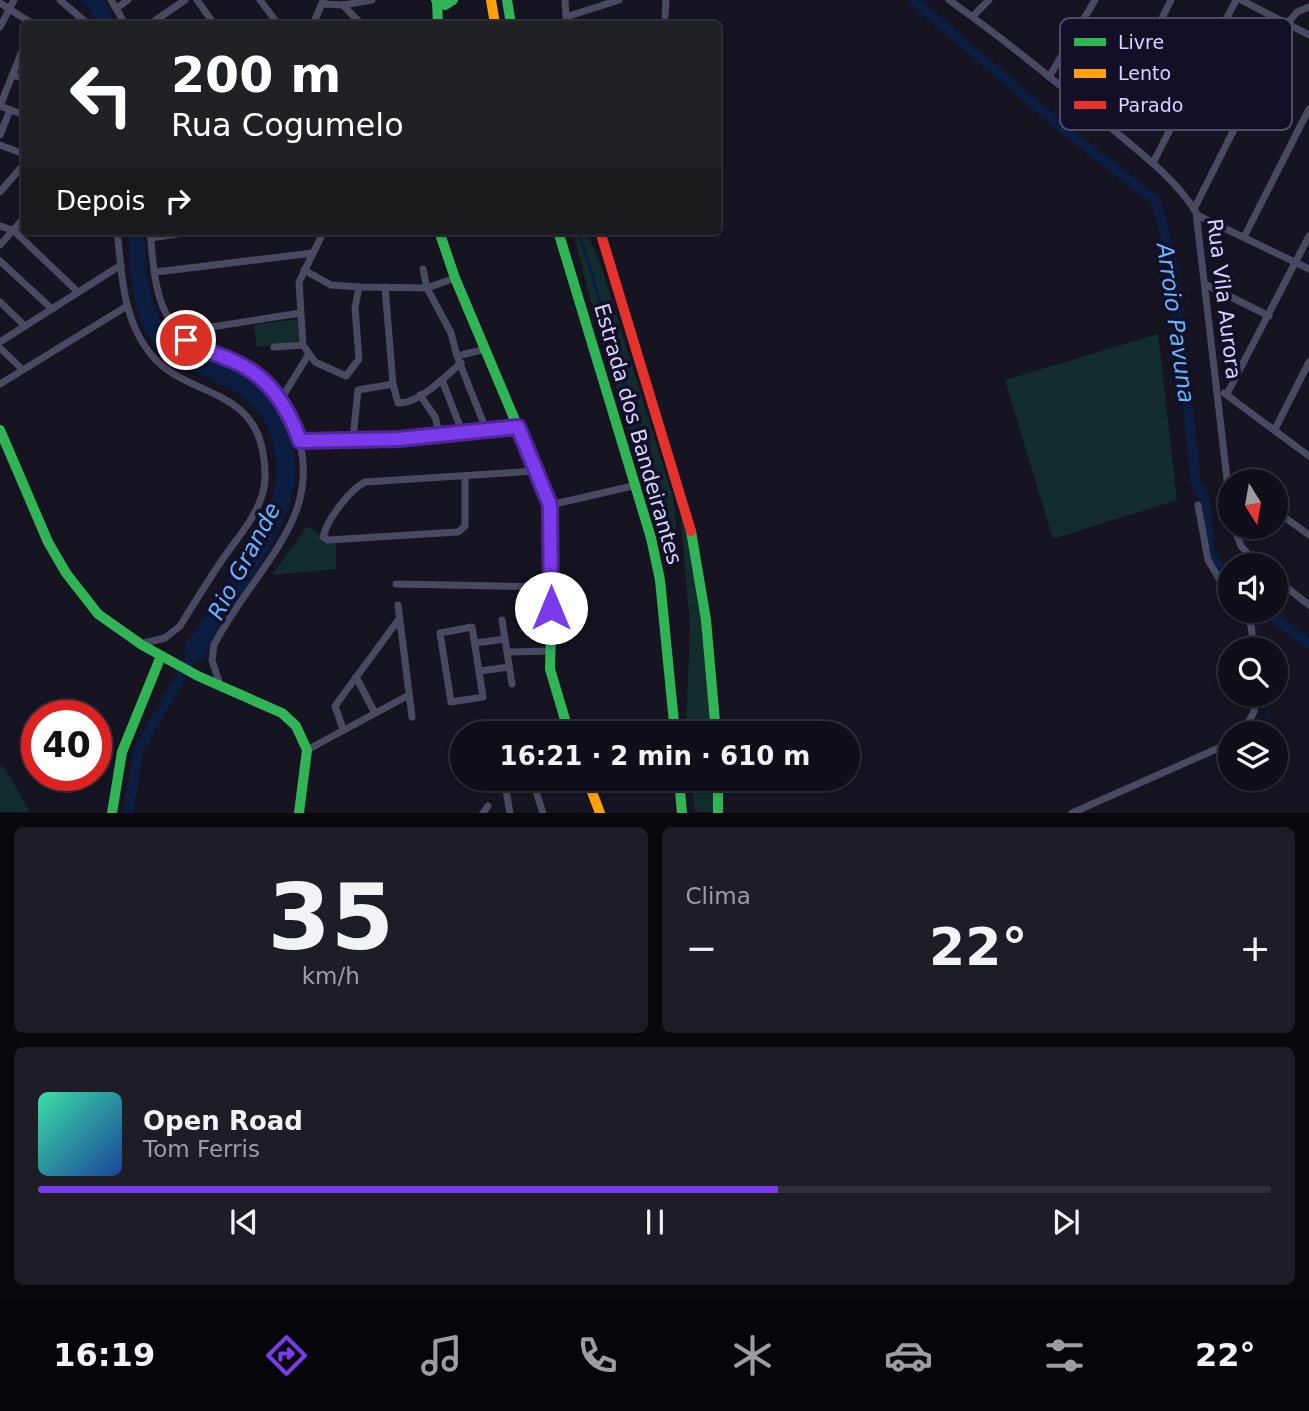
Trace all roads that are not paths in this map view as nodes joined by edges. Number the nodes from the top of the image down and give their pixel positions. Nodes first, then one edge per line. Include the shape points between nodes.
1 (14, 0) edge
2 (60, 0) edge
3 (111, 0) edge
4 (128, 0) edge
5 (185, 0) edge
6 (197, 0) edge
7 (260, 0) edge
8 (372, 0) edge
9 (491, 0) edge
10 (507, 0) edge
11 (565, 0) edge
12 (619, 0) edge
13 (666, 0) edge
14 (949, 0) edge
15 (989, 0) edge
16 (1095, 0) edge
17 (1171, 0) edge
18 (1239, 0) edge
19 (436, 1) edge
20 (323, 2) edge
21 (451, 2) edge
22 (0, 3) edge
23 (343, 5) junction
24 (1309, 7) edge
25 (117, 8) junction
26 (8, 9) junction
27 (974, 15) junction
28 (665, 16) dead end
29 (1084, 18) edge
30 (1162, 18) edge
31 (1230, 18) edge
32 (1275, 18) edge
33 (1292, 18) edge
34 (438, 20) edge
35 (27, 21) edge
36 (84, 21) edge
37 (124, 21) edge
38 (154, 21) edge
39 (210, 21) edge
40 (276, 21) edge
41 (314, 21) edge
42 (358, 21) edge
43 (494, 21) edge
44 (510, 21) edge
45 (1292, 26) edge
46 (0, 27) edge
47 (1309, 35) edge
48 (21, 54) edge
49 (1060, 59) edge
50 (13, 75) junction
51 (1049, 77) junction
52 (21, 78) edge
53 (1060, 86) edge
54 (0, 106) edge
55 (1309, 109) edge
56 (10, 110) junction
57 (21, 114) edge
58 (1113, 130) edge
59 (1170, 130) edge
60 (1236, 130) edge
61 (0, 135) edge
62 (0, 145) edge
63 (21, 153) edge
64 (1153, 163) junction
65 (21, 167) edge
66 (2, 187) edge
67 (1196, 212) junction
68 (21, 221) edge
69 (0, 226) edge
70 (13, 230) junction
71 (117, 235) edge
72 (151, 235) edge
73 (322, 235) edge
74 (440, 235) edge
75 (560, 235) edge
76 (601, 235) edge
77 (1309, 236) edge
78 (1244, 237) junction
79 (0, 246) edge
80 (313, 253) junction
81 (0, 261) edge
82 (1295, 262) junction
83 (121, 265) junction
84 (424, 269) dead end
85 (1309, 269) edge
86 (304, 271) junction
87 (156, 272) junction
88 (455, 278) junction
89 (1207, 285) junction
90 (359, 287) junction
91 (385, 287) junction
92 (427, 288) junction
93 (78, 292) junction
94 (0, 302) edge
95 (127, 306) junction
96 (52, 309) junction
97 (300, 313) junction
98 (1269, 316) junction
99 (25, 326) junction
100 (180, 332) junction
101 (0, 342) edge
102 (303, 345) junction
103 (274, 347) dead end
104 (0, 348) edge
105 (486, 348) junction
106 (309, 354) junction
107 (459, 360) junction
108 (1309, 362) edge
109 (22, 369) junction
110 (442, 380) junction
111 (0, 384) edge
112 (393, 384) junction
113 (1217, 389) junction
114 (1227, 394) junction
115 (420, 395) junction
116 (281, 399) junction
117 (518, 427) junction
118 (1275, 429) junction
119 (0, 430) edge
120 (487, 432) junction
121 (463, 434) junction
122 (440, 435) junction
123 (353, 438) junction
124 (300, 441) junction
125 (1309, 456) edge
126 (1227, 469) edge
127 (536, 471) junction
128 (465, 476) junction
129 (637, 485) junction
130 (550, 505) junction
131 (1198, 505) dead end
132 (1288, 520) edge
133 (1309, 535) edge
134 (1218, 577) edge
135 (396, 584) dead end
136 (552, 587) junction
137 (1288, 588) edge
138 (398, 605) dead end
139 (1309, 605) edge
140 (399, 619) junction
141 (502, 620) dead end
142 (505, 639) junction
143 (476, 643) junction
144 (140, 644) junction
145 (550, 651) junction
146 (507, 652) junction
147 (163, 657) junction
148 (509, 667) junction
149 (480, 671) junction
150 (356, 677) junction
151 (512, 684) dead end
152 (220, 685) junction
153 (409, 695) junction
154 (375, 713) junction
155 (412, 717) dead end
156 (565, 721) edge
157 (674, 721) edge
158 (715, 721) edge
159 (343, 729) junction
160 (1218, 748) edge
161 (307, 750) junction
162 (506, 791) edge
163 (536, 791) edge
164 (592, 791) edge
165 (680, 791) edge
166 (718, 791) edge
167 (112, 813) edge
168 (299, 813) edge
169 (510, 813) edge
170 (543, 813) edge
171 (600, 813) edge
172 (682, 813) edge
173 (718, 813) edge
174 (1072, 813) edge

1 - 26 street
2 - 36 street
3 - 25 street
4 - 25 street
5 - 38 street
6 - 39 street
7 - 40 street
8 - 23 street
9 - 43 main road
10 - 44 main road
11 - 12 street via 566,17
13 - 28 street
14 - 27 street, Rua Vila Aurora
15 - 27 street
16 - 29 street
17 - 30 street
18 - 31 street
18 - 32 street
19 - 21 main road
19 - 34 main road
20 - 23 street
20 - 41 street
21 - 34 main road
22 - 26 street
23 - 42 street
24 - 33 street
25 - 37 street
26 - 35 street
26 - 46 street
27 - 51 street, Rua Vila Aurora
45 - 47 street
48 - 50 street
49 - 51 street
50 - 52 street
50 - 54 street
51 - 53 street, Rua Vila Aurora
54 - 56 street
55 - 78 street
56 - 57 street
56 - 61 street
58 - 64 street, Rua Vila Aurora
59 - 64 street
60 - 67 street
62 - 63 street
64 - 67 street, Rua Vila Aurora
65 - 66 street
67 - 78 street
67 - 89 street, Rua Vila Aurora
68 - 70 street
69 - 70 street
70 - 79 street
70 - 93 street
71 - 83 street
72 - 87 street
73 - 80 street
74 - 88 main road
75 - 129 main road, Estrada dos Bandeirantes
76 - 158 main road, Estrada dos Bandeirantes via 694,543
77 - 82 street
78 - 82 street
80 - 86 street
80 - 87 street
81 - 96 street
82 - 85 street
82 - 98 street
83 - 93 street
83 - 95 street
84 - 92 street
86 - 90 street via 331,285
86 - 97 street via 299,286
87 - 100 street via 165,312
88 - 92 street
88 - 105 main road
89 - 98 street
89 - 113 street, Rua Vila Aurora
90 - 91 street
90 - 106 street via 355,308 359,359 346,376 314,362
91 - 92 street
91 - 112 street
92 - 107 street via 451,333
93 - 96 street
94 - 99 street
95 - 109 street
95 - 144 street via 133,326 159,363 243,412 262,448 265,473 265,487 252,517 180,626 165,638
96 - 99 street
97 - 100 street
97 - 102 street
98 - 114 street
99 - 101 street
100 - 116 street via 198,347 247,368
102 - 103 street
102 - 106 street
104 - 109 street
105 - 107 street
105 - 117 main road
106 - 116 street
107 - 110 street
107 - 120 street
108 - 118 street
109 - 111 street
110 - 115 street
110 - 121 street
112 - 115 street via 400,404
112 - 123 street via 358,390
113 - 114 street
113 - 126 street, Rua Vila Aurora
114 - 118 street
115 - 122 street via 435,417
116 - 124 street
117 - 120 street
117 - 127 main road
118 - 125 street
119 - 144 main road via 66,572 98,614
120 - 121 street
121 - 122 street
122 - 123 street
123 - 124 street
124 - 152 street via 303,475 291,522 214,645 212,660
127 - 128 street
127 - 130 main road
128 - 128 street via 365,482 323,534 327,540 458,532 465,526
129 - 130 street
129 - 157 main road, Estrada dos Bandeirantes via 660,580
130 - 136 main road
131 - 134 street via 1208,560
132 - 133 street
135 - 136 street
136 - 145 main road
137 - 139 street
138 - 140 street
140 - 150 street
140 - 153 street
141 - 142 street
142 - 143 street
142 - 146 street
143 - 149 street
143 - 149 street via 471,627 440,633 450,702 483,698
144 - 147 main road
145 - 146 street
145 - 156 main road via 554,690
146 - 148 street
147 - 152 main road
147 - 167 main road via 133,714 117,768
148 - 149 street
148 - 151 street
150 - 154 street
150 - 159 street via 335,706
152 - 161 main road via 282,713 301,733
153 - 154 street
153 - 155 street
154 - 159 street
159 - 161 street
160 - 174 street
161 - 168 main road
162 - 169 street
163 - 170 street
164 - 171 main road
165 - 172 main road
166 - 173 main road

